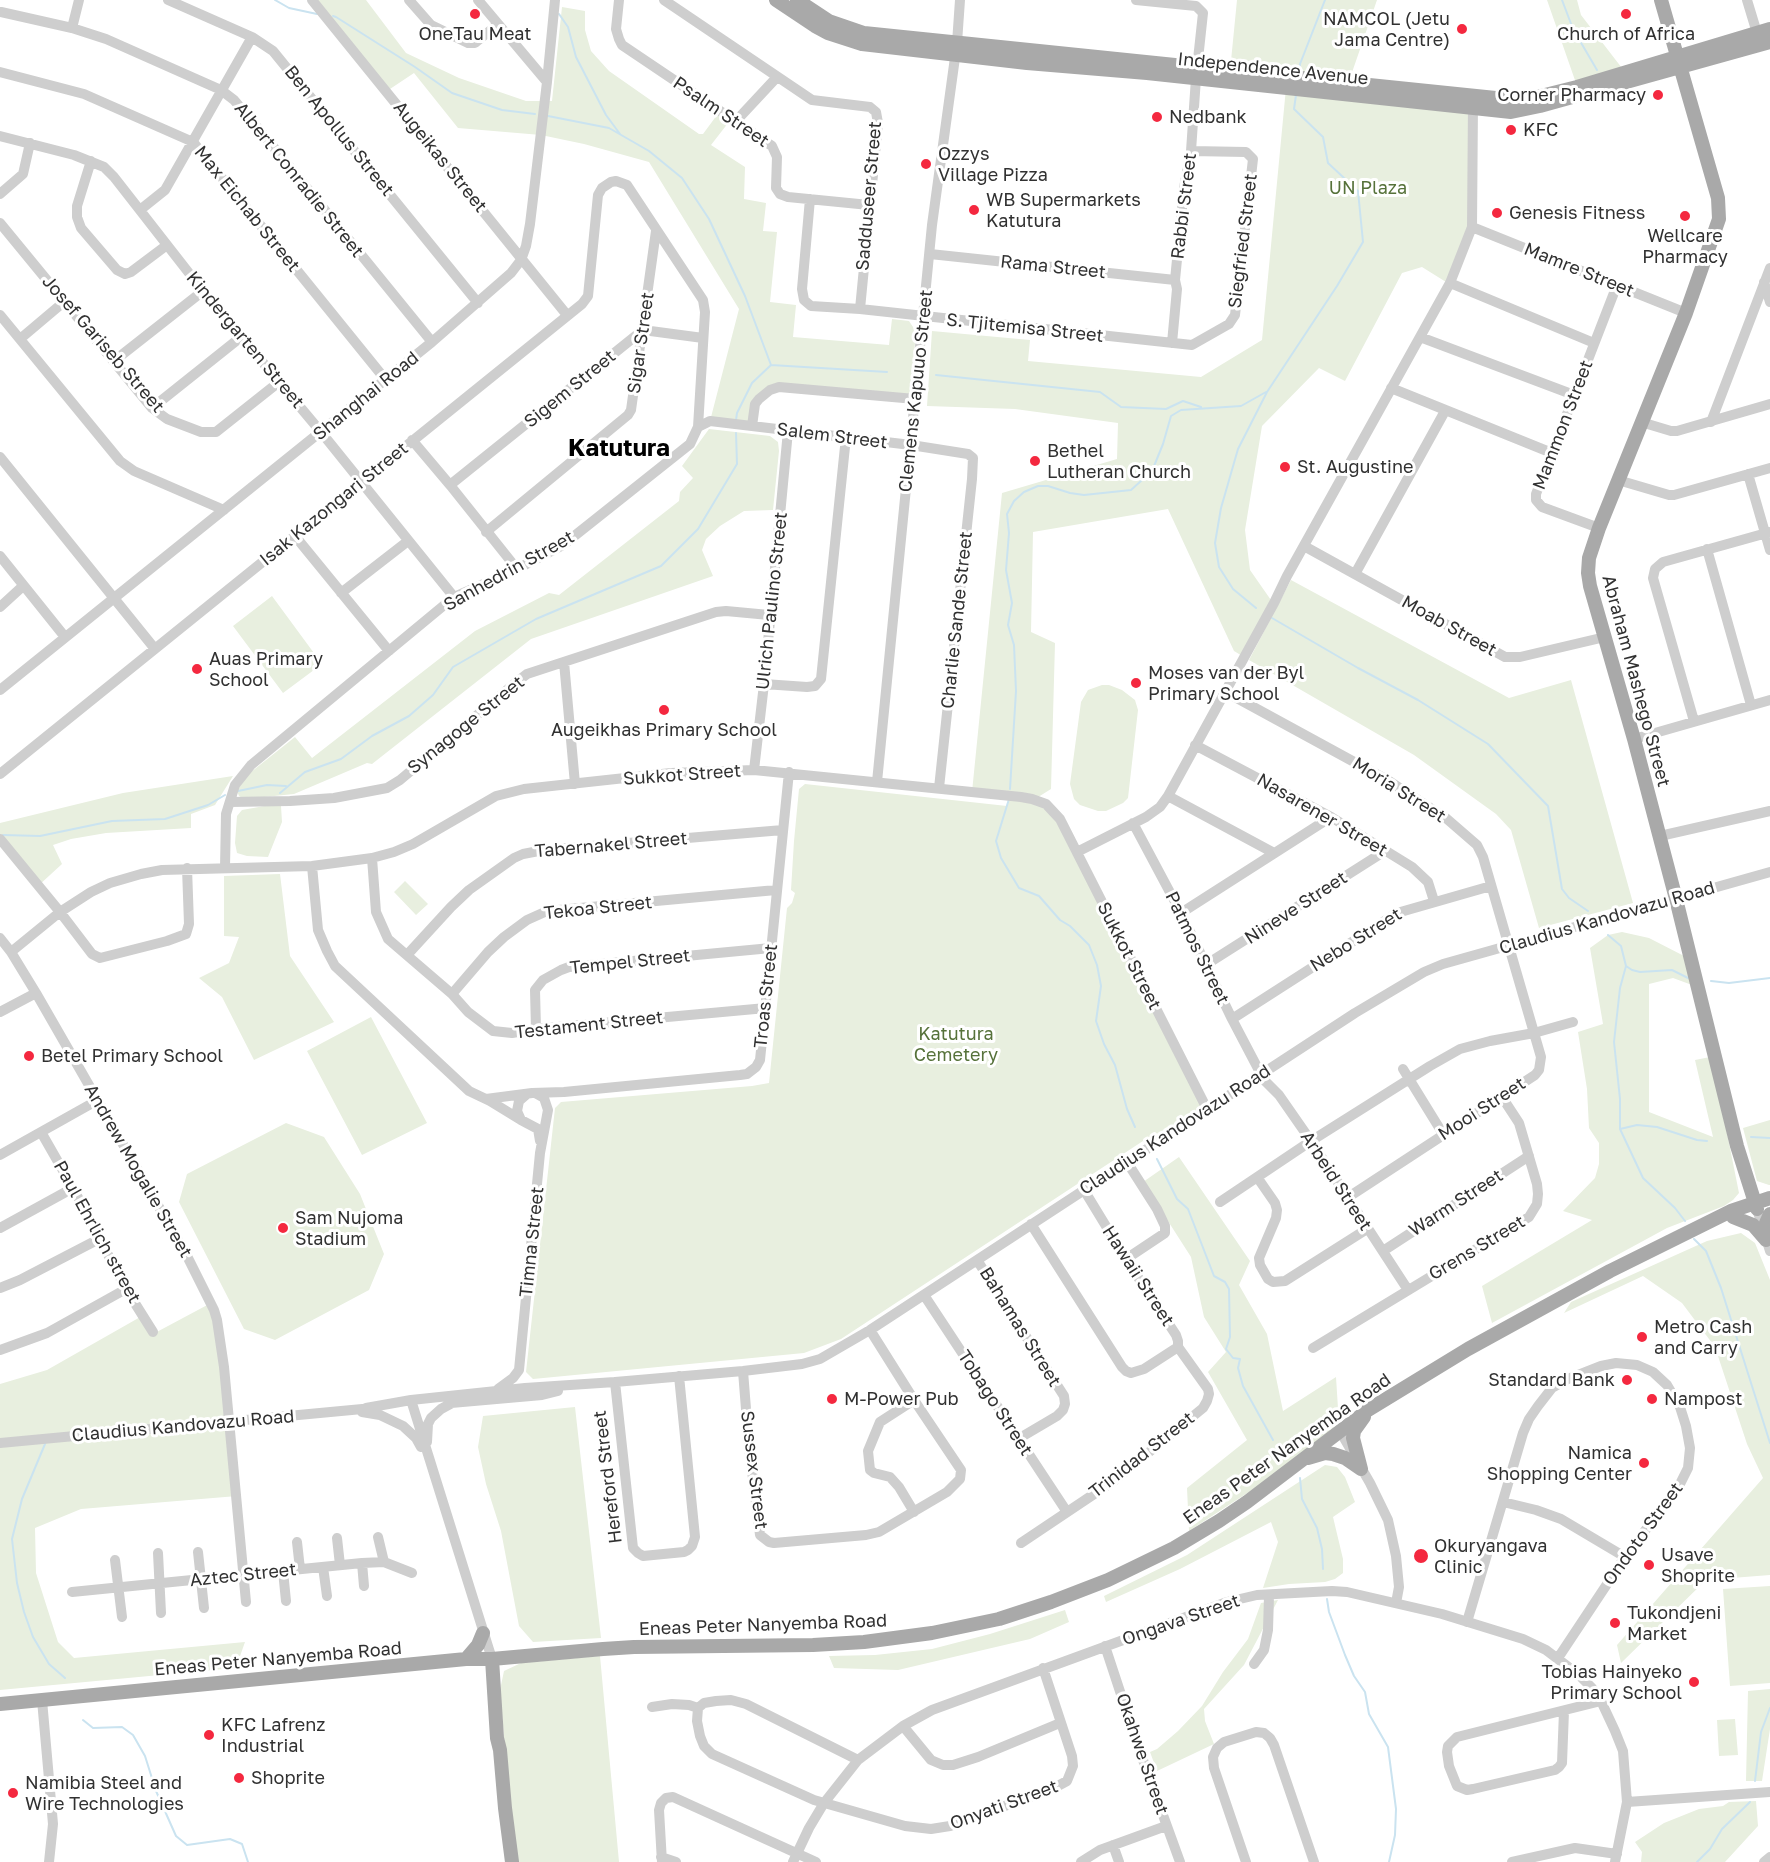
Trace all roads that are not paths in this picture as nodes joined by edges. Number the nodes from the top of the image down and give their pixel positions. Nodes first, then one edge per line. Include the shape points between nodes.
1 (4, 0) edge
2 (79, 0) edge
3 (168, 0) edge
4 (312, 0) edge
5 (410, 0) edge
6 (478, 0) edge
7 (555, 0) edge
8 (619, 0) edge
9 (664, 0) edge
10 (776, 0) edge
11 (797, 0) edge
12 (960, 0) edge
13 (1136, 0) edge
14 (1141, 0) edge
15 (1661, 0) edge
16 (1748, 0) edge
17 (1, 15) edge
18 (498, 24) junction
19 (72, 28) junction
20 (1767, 33) edge
21 (252, 37) junction
22 (956, 49) junction
23 (1678, 63) junction
24 (0, 72) edge
25 (1196, 73) junction
26 (777, 77) junction
27 (548, 82) junction
28 (221, 90) junction
29 (1473, 102) junction
30 (736, 121) junction
31 (0, 136) edge
32 (193, 142) junction
33 (30, 143) junction
34 (1191, 151) junction
35 (91, 161) junction
36 (0, 194) edge
37 (810, 199) junction
38 (869, 205) junction
39 (140, 210) junction
40 (0, 223) edge
41 (1472, 227) junction
42 (656, 231) junction
43 (167, 245) junction
44 (930, 254) junction
45 (521, 260) junction
46 (1770, 268) edge
47 (1175, 280) junction
48 (1764, 282) junction
49 (1450, 284) junction
50 (1617, 285) junction
51 (203, 291) junction
52 (65, 301) junction
53 (1770, 302) edge
54 (478, 303) junction
55 (860, 309) junction
56 (1686, 313) junction
57 (0, 315) edge
58 (567, 315) junction
59 (923, 317) junction
60 (643, 330) junction
61 (241, 337) junction
62 (1420, 337) junction
63 (703, 338) junction
64 (20, 339) junction
65 (432, 342) junction
66 (1172, 343) junction
67 (1594, 343) junction
68 (114, 361) junction
69 (385, 379) junction
70 (279, 382) junction
71 (1391, 388) junction
72 (1574, 395) junction
73 (915, 399) junction
74 (1770, 404) edge
75 (152, 408) junction
76 (1445, 411) junction
77 (1641, 422) junction
78 (1711, 422) junction
79 (752, 426) junction
80 (698, 427) junction
81 (788, 431) junction
82 (321, 432) junction
83 (846, 437) junction
84 (412, 440) junction
85 (911, 445) junction
86 (1552, 453) junction
87 (968, 454) joint
88 (0, 457) edge
89 (1770, 468) edge
90 (1748, 474) junction
91 (1618, 480) junction
92 (360, 482) junction
93 (450, 485) junction
94 (224, 510) junction
95 (1599, 528) junction
96 (486, 532) junction
97 (1768, 532) edge
98 (295, 536) junction
99 (408, 541) junction
100 (1304, 546) junction
101 (1707, 549) junction
102 (1770, 550) edge
103 (0, 556) edge
104 (517, 569) junction
105 (1355, 574) junction
106 (23, 586) junction
107 (341, 593) junction
108 (454, 597) junction
109 (115, 599) junction
110 (0, 607) edge
111 (770, 615) junction
112 (65, 637) junction
113 (1605, 637) junction
114 (155, 649) junction
115 (389, 651) junction
116 (564, 662) junction
117 (764, 684) junction
118 (0, 690) edge
119 (1224, 691) junction
120 (1770, 700) edge
121 (1751, 705) junction
122 (1694, 721) junction
123 (1634, 739) junction
124 (1195, 745) junction
125 (754, 770) junction
126 (789, 772) junction
127 (0, 774) edge
128 (877, 782) junction
129 (575, 784) junction
130 (939, 788) junction
131 (1168, 796) junction
132 (230, 802) junction
133 (1770, 811) edge
134 (1331, 817) junction
135 (1133, 823) junction
136 (783, 830) junction
137 (1660, 837) junction
138 (0, 839) edge
139 (1385, 851) junction
140 (1077, 852) junction
141 (1274, 853) junction
142 (372, 858) junction
143 (312, 866) junction
144 (187, 868) junction
145 (225, 868) junction
146 (1770, 872) edge
147 (1491, 885) junction
148 (776, 890) junction
149 (1676, 899) junction
150 (1434, 901) junction
151 (60, 912) junction
152 (1181, 913) junction
153 (0, 938) edge
154 (1508, 946) junction
155 (771, 948) junction
156 (11, 951) junction
157 (407, 955) junction
158 (1207, 964) junction
159 (36, 993) junction
160 (452, 994) junction
161 (766, 1008) junction
162 (0, 1012) edge
163 (1232, 1019) junction
164 (1573, 1022) dead end
165 (536, 1029) junction
166 (1534, 1033) junction
167 (1403, 1069) dead end
168 (1261, 1075) junction
169 (1409, 1080) junction
170 (558, 1092) junction
171 (531, 1094) junction
172 (1502, 1097) junction
173 (486, 1099) junction
174 (98, 1100) junction
175 (1207, 1109) junction
176 (548, 1110) junction
177 (527, 1122) junction
178 (41, 1132) junction
179 (1443, 1134) junction
180 (1311, 1141) junction
181 (540, 1153) junction
182 (0, 1155) edge
183 (1529, 1156) junction
184 (1127, 1162) junction
185 (1257, 1177) junction
186 (73, 1188) junction
187 (1084, 1190) junction
188 (1347, 1198) junction
189 (1770, 1198) edge
190 (1220, 1202) dead end
191 (1763, 1208) edge
192 (1733, 1217) junction
193 (1710, 1222) junction
194 (1030, 1224) junction
195 (0, 1228) edge
196 (1367, 1229) junction
197 (99, 1239) junction
198 (1768, 1245) edge
199 (1383, 1251) junction
200 (1126, 1259) junction
201 (977, 1260) junction
202 (0, 1288) edge
203 (126, 1289) junction
204 (1408, 1290) junction
205 (924, 1295) junction
206 (870, 1330) junction
207 (153, 1332) dead end
208 (1178, 1347) junction
209 (1313, 1348) dead end
210 (0, 1350) edge
211 (519, 1370) junction
212 (743, 1371) junction
213 (680, 1376) junction
214 (615, 1382) junction
215 (589, 1384) junction
216 (541, 1387) junction
217 (492, 1392) junction
218 (514, 1393) junction
219 (914, 1400) junction
220 (452, 1403) junction
221 (412, 1404) junction
222 (344, 1410) junction
223 (1368, 1410) junction
224 (228, 1421) junction
225 (1340, 1431) junction
226 (1018, 1439) junction
227 (0, 1443) edge
228 (428, 1457) junction
229 (1301, 1460) junction
230 (1361, 1469) junction
231 (1503, 1502) junction
232 (914, 1512) junction
233 (1066, 1512) junction
234 (337, 1538) dead end
235 (378, 1538) dead end
236 (297, 1542) dead end
237 (1021, 1543) dead end
238 (198, 1552) dead end
239 (158, 1553) dead end
240 (1625, 1557) junction
241 (115, 1560) dead end
242 (384, 1562) junction
243 (362, 1563) junction
244 (340, 1565) junction
245 (323, 1567) junction
246 (300, 1569) junction
247 (283, 1571) junction
248 (412, 1573) dead end
249 (243, 1575) junction
250 (201, 1579) junction
251 (159, 1582) junction
252 (364, 1586) dead end
253 (118, 1587) junction
254 (72, 1592) dead end
255 (327, 1596) dead end
256 (1269, 1596) junction
257 (286, 1601) dead end
258 (246, 1602) dead end
259 (1396, 1603) junction
260 (204, 1608) dead end
261 (161, 1613) dead end
262 (122, 1617) dead end
263 (1467, 1622) junction
264 (483, 1633) junction
265 (1105, 1646) junction
266 (1558, 1658) junction
267 (466, 1659) junction
268 (492, 1659) junction
269 (1254, 1664) dead end
270 (1042, 1668) junction
271 (42, 1700) junction
272 (1601, 1701) junction
273 (0, 1704) edge
274 (652, 1707) dead end
275 (698, 1708) junction
276 (1564, 1711) junction
277 (1060, 1724) junction
278 (903, 1726) junction
279 (497, 1738) junction
280 (858, 1760) junction
281 (1770, 1792) edge
282 (1627, 1802) junction
283 (824, 1803) junction
284 (1166, 1826) junction
285 (1113, 1845) junction
286 (1770, 1857) edge
287 (794, 1858) edge
288 (1616, 1858) edge
289 (662, 1859) edge
290 (49, 1862) edge
291 (505, 1862) edge
292 (512, 1862) edge
293 (676, 1862) edge
294 (816, 1862) edge
295 (1081, 1862) edge
296 (1119, 1862) edge
297 (1179, 1862) edge
298 (1246, 1862) edge
299 (1314, 1862) edge
300 (1512, 1862) edge
301 (1764, 1862) edge

1 - 17 street
2 - 19 street
3 - 21 street, Ben Apollus Street
4 - 45 street, Augeikas Street
5 - 18 street via 431,25 468,43 475,43
6 - 18 street
7 - 27 street, Shanghai Road
8 - 30 street, Psalm Street via 616,29 622,45
9 - 26 street, Sadduseer Street
10 - 22 main road, Independence Avenue via 814,26 852,42
11 - 22 main road, Independence Avenue via 829,21 850,29
12 - 22 street, Clemens Kapuuo Street
13 - 14 street
14 - 25 street, Rabbi Street via 1196,6 1202,11
15 - 23 main road, Abraham Mashego Street
16 - 20 street
17 - 19 street, Albert Conradie Street
18 - 27 street
19 - 28 street, Albert Conradie Street via 113,41
20 - 23 main road, Independence Avenue
21 - 28 street
21 - 54 street, Ben Apollus Street via 275,53
22 - 25 main road, Independence Avenue
22 - 44 street, Clemens Kapuuo Street
23 - 29 main road, Independence Avenue via 1528,109 1510,112
23 - 56 main road, Abraham Mashego Street via 1718,198 1719,219
24 - 32 street, Max Eichab Street via 84,94
25 - 29 main road, Independence Avenue
25 - 34 street, Rabbi Street
26 - 30 street
26 - 38 street, Sadduseer Street via 816,101 863,105 876,112
27 - 45 street, Shanghai Road via 531,224
28 - 32 street
28 - 65 street, Albert Conradie Street via 237,103
29 - 41 street
30 - 37 street, Psalm Street via 774,149 776,188 780,194
31 - 33 street, Kindergarten Street
32 - 39 street via 165,190
32 - 69 street, Max Eichab Street
33 - 35 street, Kindergarten Street
33 - 36 street via 23,174
34 - 47 street, Rabbi Street
34 - 66 street, Siegfried Street via 1246,152 1253,159 1235,315 1228,324 1196,344
35 - 39 street, Kindergarten Street via 114,177
35 - 43 street via 77,217 81,228 117,270 131,272
37 - 38 street, Psalm Street
37 - 55 street, S. Tjitemisa Street via 804,300 816,308
38 - 55 street, Sadduseer Street
39 - 43 street, Kindergarten Street
40 - 52 street, Josef Gariseb Street
41 - 49 street
41 - 50 street, Mamre Street
42 - 58 street, Isak Kazongari Street via 627,185 616,181 602,188 598,195 588,296
42 - 60 street, Sigar Street
42 - 63 street via 703,300
43 - 51 street, Kindergarten Street
44 - 47 street, Rama Street
44 - 59 street, Clemens Kapuuo Street
45 - 54 street, Shanghai Road
45 - 58 street, Augeikas Street
46 - 48 street
47 - 66 street, Rabbi Street
48 - 53 street
48 - 78 street
49 - 62 street
49 - 67 street
50 - 56 street, Mamre Street
50 - 67 street, Mammon Street
51 - 61 street, Kindergarten Street
51 - 68 street
52 - 64 street
52 - 68 street, Josef Gariseb Street
54 - 65 street, Shanghai Road
55 - 59 street, S. Tjitemisa Street
56 - 77 main road, Abraham Mashego Street
57 - 64 street
58 - 84 street, Isak Kazongari Street
59 - 66 street, S. Tjitemisa Street
59 - 73 street, Clemens Kapuuo Street
60 - 63 street
60 - 93 street, Sigem Street
60 - 96 street, Sigar Street via 628,415
61 - 70 street, Kindergarten Street
61 - 75 street
62 - 71 street
62 - 72 street
63 - 80 street
64 - 94 street via 120,461 134,471
65 - 69 street, Shanghai Road
67 - 72 street, Mammon Street
68 - 75 street, Josef Gariseb Street
69 - 82 street, Shanghai Road
70 - 75 street, Josef Gariseb Street via 210,434 174,422
70 - 82 street, Kindergarten Street
71 - 76 street
71 - 100 street
72 - 86 street, Mammon Street
73 - 79 street via 775,387 755,404
73 - 85 street, Clemens Kapuuo Street
74 - 78 street
76 - 86 street
76 - 105 street
77 - 78 street via 1674,431
77 - 91 main road, Abraham Mashego Street
79 - 80 street, Salem Street via 710,421
79 - 81 street, Salem Street
80 - 104 street, Sanhedrin Street via 690,444 576,536
81 - 83 street, Salem Street
81 - 111 street, Ulrich Paulino Street
82 - 92 street, Kindergarten Street
82 - 94 street, Shanghai Road
83 - 85 street, Salem Street
83 - 117 street via 821,679 815,686 807,687
84 - 92 street, Isak Kazongari Street
84 - 93 street
85 - 87 street, Salem Street
85 - 128 street, Clemens Kapuuo Street
86 - 95 street, Mammon Street via 1536,490 1539,505
87 - 130 street, Charlie Sande Street via 974,464
88 - 109 street
89 - 90 street
90 - 91 street via 1669,495
90 - 97 street
91 - 95 main road, Abraham Mashego Street
92 - 98 street, Isak Kazongari Street
92 - 99 street, Kindergarten Street
93 - 96 street
94 - 109 street, Shanghai Road
95 - 113 main road, Abraham Mashego Street via 1588,573
96 - 104 street
97 - 101 street
97 - 102 street
98 - 107 street
98 - 114 street, Isak Kazongari Street
99 - 107 street
99 - 108 street, Kindergarten Street
100 - 105 street, Moab Street
100 - 119 street
101 - 121 street
101 - 122 street via 1663,562 1653,573
103 - 106 street
104 - 108 street, Sanhedrin Street
105 - 113 street, Moab Street via 1505,657
106 - 110 street
106 - 112 street
107 - 115 street
108 - 115 street, Sanhedrin Street
109 - 112 street, Shanghai Road
109 - 114 street
111 - 116 street, Synagoge Street via 716,612
111 - 117 street, Ulrich Paulino Street
112 - 118 street, Shanghai Road
113 - 123 main road, Abraham Mashego Street
114 - 127 street, Isak Kazongari Street
115 - 132 street, Sanhedrin Street via 251,765 235,785
116 - 129 street
116 - 132 street, Synagoge Street via 521,678 387,788 334,798
117 - 125 street, Ulrich Paulino Street
119 - 124 street
119 - 147 street, Moria Street via 1389,781 1447,819 1477,845
120 - 121 street
121 - 122 street
122 - 123 street
123 - 137 main road, Abraham Mashego Street
124 - 131 street
124 - 134 street, Nasarener Street
125 - 126 street, Sukkot Street
125 - 129 street, Sukkot Street via 671,773
126 - 128 street, Sukkot Street
126 - 136 street, Troas Street
128 - 130 street, Sukkot Street
129 - 142 street, Sukkot Street via 496,796 413,844
130 - 140 street, Sukkot Street via 1021,797 1046,804 1060,819
131 - 135 street via 1154,812
131 - 141 street
132 - 145 street, Sanhedrin Street via 226,814
133 - 137 street
134 - 139 street, Nasarener Street
134 - 141 street
135 - 140 street
135 - 152 street, Patmos Street
136 - 148 street, Troas Street
136 - 157 street, Tabernakel Street via 523,854 470,890
137 - 149 main road, Abraham Mashego Street
138 - 151 street
139 - 150 street, Nasarener Street via 1424,877
139 - 158 street, Nineve Street
140 - 175 street, Sukkot Street
141 - 152 street
142 - 143 street, Sukkot Street
142 - 157 street, Testament Street via 377,917 388,939
143 - 145 street, Sukkot Street
143 - 173 street via 318,930 336,966 464,1087
144 - 145 street, Sukkot Street
144 - 151 street, Sukkot Street via 152,871 105,885
144 - 151 street via 189,924 182,937 100,958 92,954
146 - 149 street, Claudius Kandovazu Road
147 - 150 street, Nebo Street
147 - 154 street, Moria Street
148 - 155 street, Troas Street
148 - 160 street, Tekoa Street via 548,910 504,937
149 - 154 street, Claudius Kandovazu Road
149 - 191 main road, Abraham Mashego Street via 1737,1146
150 - 163 street, Nebo Street via 1397,913
151 - 156 street, Sukkot Street
152 - 158 street, Patmos Street
153 - 156 street, Andrew Mogalie Street
154 - 166 street, Mooi Street
154 - 168 street, Claudius Kandovazu Road via 1424,972
155 - 161 street, Troas Street
155 - 165 street, Tempel Street via 569,967 543,980 535,990
156 - 159 street, Andrew Mogalie Street
157 - 160 street, Testament Street
158 - 163 street, Patmos Street
159 - 162 street
159 - 174 street, Andrew Mogalie Street
160 - 165 street, Testament Street via 493,1031
161 - 165 street, Testament Street
161 - 170 street, Troas Street via 760,1060 747,1074
163 - 168 street, Patmos Street
164 - 166 street
166 - 169 street via 1460,1049
166 - 172 street, Mooi Street via 1541,1057 1539,1070
167 - 169 street
168 - 175 street, Claudius Kandovazu Road
168 - 180 street, Arbeid Street
169 - 179 street
169 - 180 street
170 - 171 street, Troas Street
170 - 176 street, Timna Street
171 - 173 street, Troas Street
171 - 176 street via 544,1098
171 - 177 street via 522,1097 517,1106 518,1116
172 - 179 street, Mooi Street
172 - 183 street, Grens Street via 1520,1123
173 - 177 street
174 - 178 street
174 - 224 street, Andrew Mogalie Street via 214,1310
175 - 184 street, Claudius Kandovazu Road
176 - 177 street via 542,1122
176 - 181 street, Timna Street
177 - 181 street via 538,1129
178 - 182 street
178 - 186 street, Paul Ehrlich street
179 - 188 street, Mooi Street
180 - 185 street
180 - 188 street, Arbeid Street
181 - 211 street, Timna Street
183 - 199 street, Warm Street
183 - 204 street, Grens Street via 1538,1194 1529,1217
184 - 187 street, Claudius Kandovazu Road
184 - 200 street via 1157,1209 1165,1233
185 - 190 street
185 - 196 street via 1277,1210 1259,1257 1260,1265 1273,1282 1285,1281
186 - 195 street
186 - 197 street, Paul Ehrlich street
187 - 194 street, Claudius Kandovazu Road
187 - 200 street, Hawaii Street
188 - 196 street, Arbeid Street
189 - 191 main road, Eneas Peter Nanyemba Road
191 - 192 main road, Eneas Peter Nanyemba Road
191 - 193 main road, Eneas Peter Nanyemba Road via 1731,1212
191 - 198 main road
192 - 193 main road, Eneas Peter Nanyemba Road
192 - 198 main road via 1753,1225
193 - 223 main road, Eneas Peter Nanyemba Road via 1552,1301
194 - 201 street, Claudius Kandovazu Road
194 - 208 street, Hawaii Street via 1126,1371 1137,1373
196 - 199 street, Arbeid Street
197 - 202 street
197 - 203 street, Paul Ehrlich street
199 - 204 street, Arbeid Street
200 - 208 street, Hawaii Street via 1176,1335
201 - 205 street, Claudius Kandovazu Road
201 - 226 street, Bahamas Street via 1064,1396 1063,1410 1057,1416
203 - 207 street, Paul Ehrlich street
203 - 210 street via 47,1333
204 - 209 street, Grens Street
205 - 206 street, Claudius Kandovazu Road
205 - 226 street, Tobago Street
206 - 212 street, Claudius Kandovazu Road via 811,1362
206 - 219 street, Sussex Street
208 - 233 street, Trinidad Street via 1208,1389 1203,1408 1115,1480
211 - 216 street via 527,1383
211 - 217 street
211 - 218 street, Timna Street
212 - 213 street, Claudius Kandovazu Road
212 - 232 street, Sussex Street via 759,1530 764,1539 774,1543 866,1535
213 - 214 street, Claudius Kandovazu Road
213 - 214 street, Hereford Street via 695,1537 684,1552 643,1556 633,1548
214 - 215 street, Claudius Kandovazu Road
215 - 216 street, Claudius Kandovazu Road
215 - 218 street, Claudius Kandovazu Road via 542,1395
216 - 218 street, Claudius Kandovazu Road
217 - 218 street, Claudius Kandovazu Road
217 - 221 street, Claudius Kandovazu Road
218 - 220 street, Claudius Kandovazu Road
219 - 232 street, Sussex Street via 961,1470 956,1485
219 - 232 street via 880,1422 868,1451 870,1470 890,1477
220 - 221 street, Claudius Kandovazu Road
220 - 228 street via 431,1418 426,1436
221 - 222 street, Claudius Kandovazu Road
221 - 228 street
222 - 224 street, Claudius Kandovazu Road
222 - 228 street via 380,1415 403,1426
223 - 225 main road, Eneas Peter Nanyemba Road
223 - 230 main road via 1354,1431
224 - 227 street, Claudius Kandovazu Road
224 - 249 street, Andrew Mogalie Street
225 - 229 main road, Eneas Peter Nanyemba Road
225 - 230 street
226 - 233 street, Tobago Street
228 - 264 street
229 - 230 main road via 1333,1454
229 - 268 main road, Eneas Peter Nanyemba Road via 1228,1515 1173,1548 1108,1580 999,1619 864,1642 634,1647
230 - 259 street via 1380,1501 1393,1535 1399,1587
231 - 240 street via 1561,1519
231 - 240 street, Ondoto Street via 1529,1419 1552,1388 1616,1363 1637,1365 1653,1372 1667,1385 1680,1407 1690,1457 1679,1486
231 - 263 street, Ondoto Street
233 - 237 street, Trinidad Street
234 - 244 street
235 - 242 street
236 - 246 street
238 - 250 street
239 - 251 street
240 - 266 street, Ondoto Street
241 - 253 street
242 - 243 street, Aztec Street
242 - 248 street, Aztec Street
243 - 244 street, Aztec Street
243 - 252 street
244 - 245 street, Aztec Street
245 - 246 street, Aztec Street
245 - 255 street
246 - 247 street, Aztec Street
247 - 249 street, Aztec Street
247 - 257 street
249 - 250 street, Aztec Street
249 - 258 street, Andrew Mogalie Street
250 - 251 street, Aztec Street
250 - 260 street
251 - 253 street, Aztec Street
251 - 261 street
253 - 254 street, Aztec Street
253 - 262 street
256 - 259 street, Ongava Street via 1347,1592
256 - 265 street, Ongava Street via 1227,1602
256 - 269 street via 1264,1650
259 - 263 street, Ongava Street
263 - 266 street, Ongava Street via 1522,1639
264 - 267 main road
264 - 268 street
265 - 270 street, Ongava Street
265 - 284 street, Okahwe Street
266 - 272 street, Ongava Street
267 - 268 main road, Eneas Peter Nanyemba Road
267 - 271 main road, Eneas Peter Nanyemba Road
268 - 279 main road
270 - 277 street, Onyati Street
270 - 278 street, Ongava Street via 932,1710
271 - 273 main road, Eneas Peter Nanyemba Road
271 - 290 street via 52,1807
272 - 276 street
272 - 282 street, Ongava Street via 1623,1751
274 - 275 street via 672,1704
275 - 280 street via 716,1701 746,1704
275 - 283 street via 700,1736 712,1754
276 - 276 street via 1457,1737 1447,1752 1457,1786 1473,1789 1560,1767
277 - 278 street via 953,1765 932,1760
277 - 283 street, Onyati Street via 1073,1760 1067,1781 950,1826 905,1826
278 - 280 street, Ongava Street
279 - 291 main road
279 - 292 main road
280 - 283 street, Ongava Street
281 - 282 street
282 - 288 street, Ongava Street
283 - 287 street, Ongava Street
284 - 285 street
284 - 297 street, Okahwe Street
285 - 295 street
285 - 296 street
286 - 301 street
287 - 289 street via 673,1797 666,1798 659,1810
287 - 294 street
288 - 300 street via 1575,1848
289 - 293 street
298 - 299 street via 1212,1756 1224,1742 1256,1732 1264,1733 1274,1745

